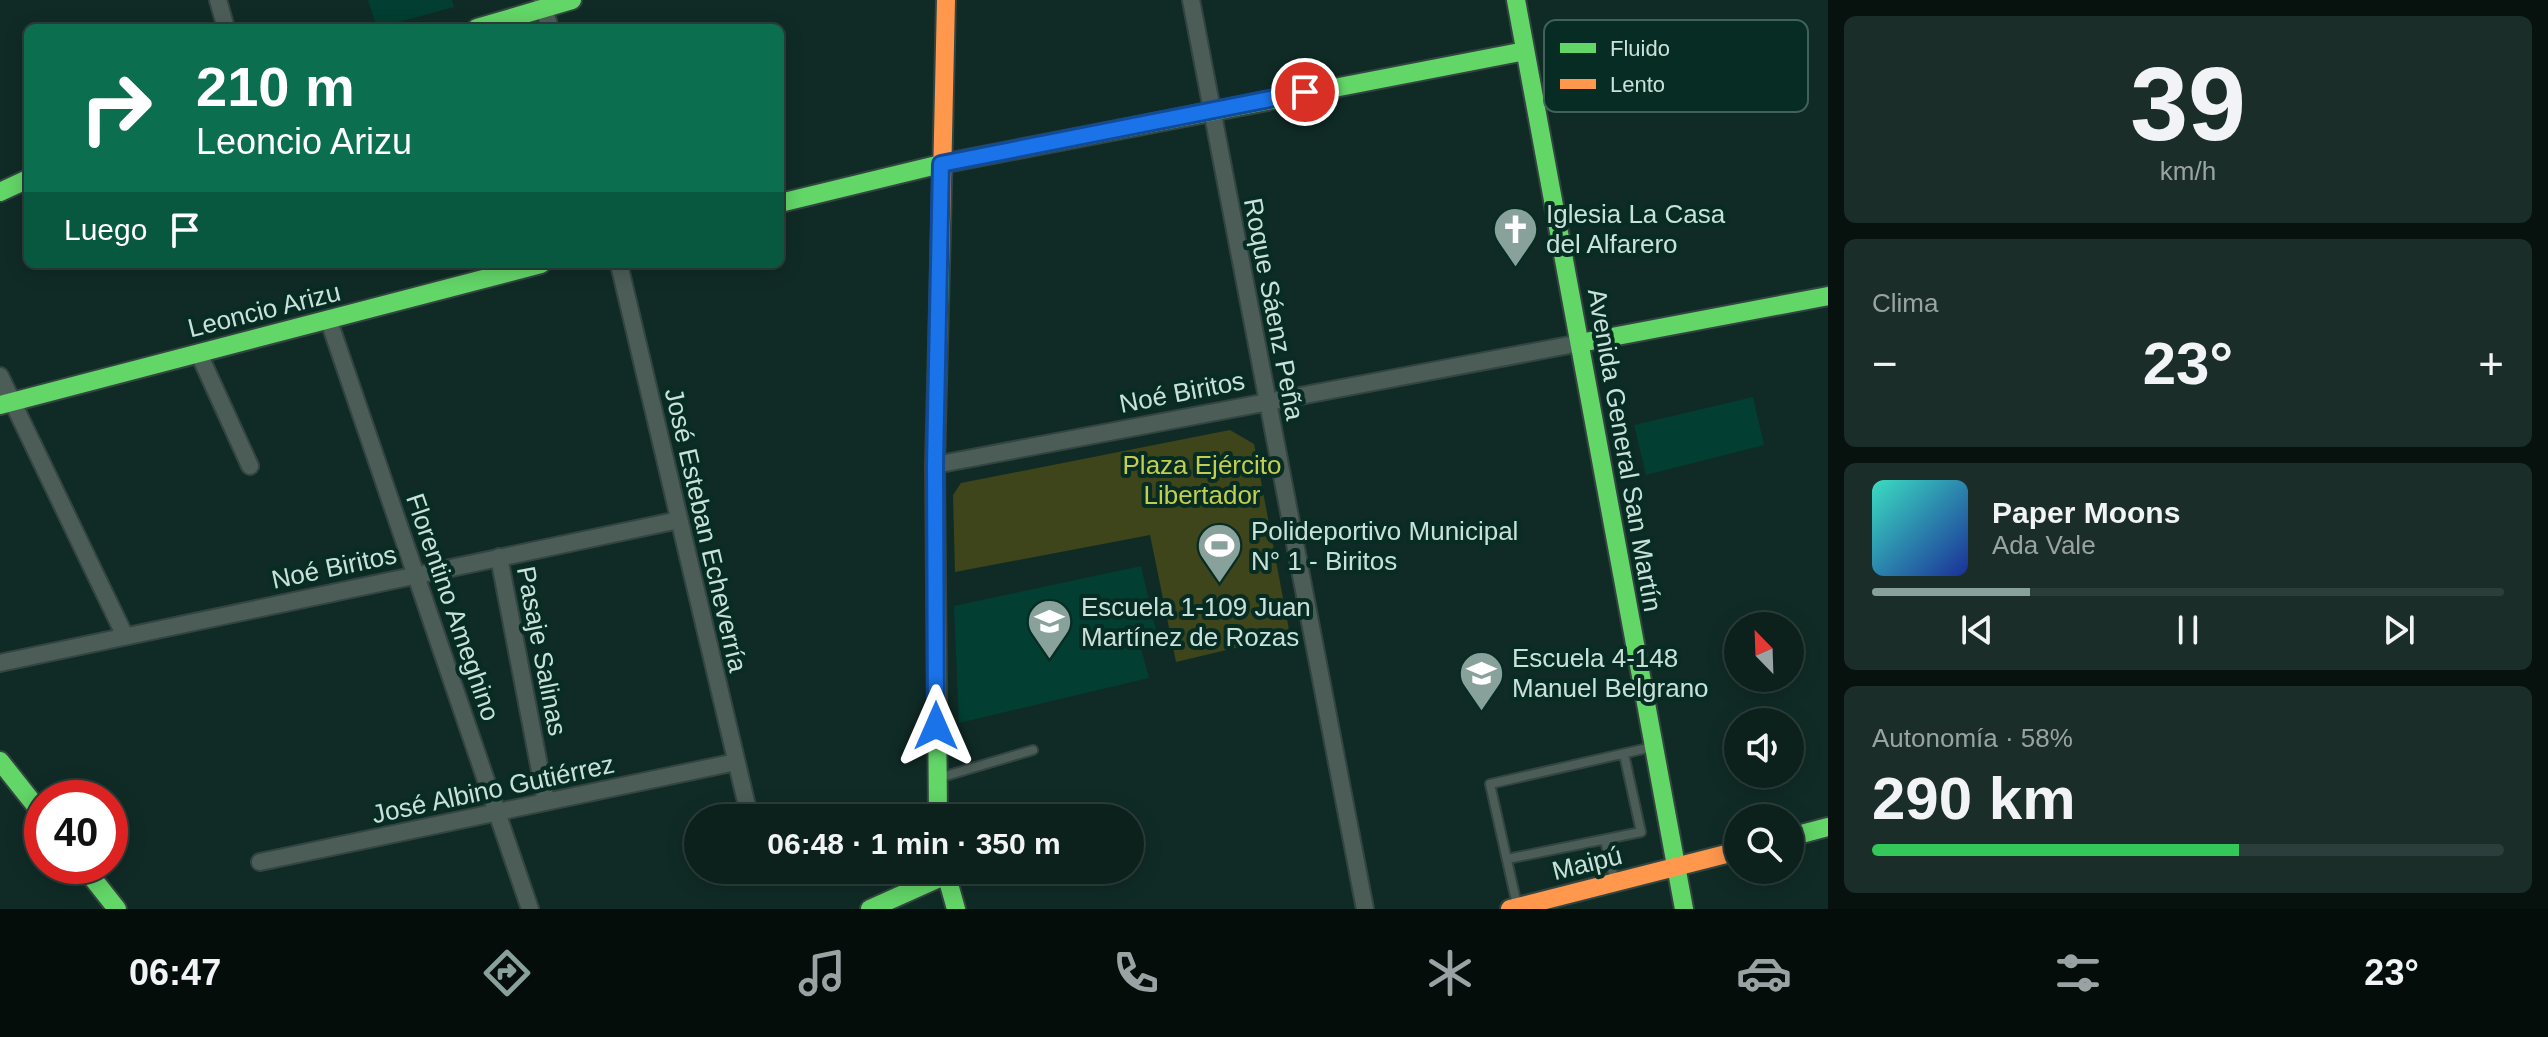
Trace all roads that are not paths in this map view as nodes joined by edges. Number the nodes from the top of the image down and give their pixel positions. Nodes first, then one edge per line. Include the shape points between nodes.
1 (218, 0) edge
2 (572, 0) edge
3 (946, 0) edge
4 (1191, 0) edge
5 (1516, 0) edge
6 (543, 4) edge
7 (225, 24) edge
8 (488, 24) edge
9 (549, 24) edge
10 (1525, 51) junction
11 (1213, 109) junction
12 (941, 164) junction
13 (24, 181) edge
14 (0, 192) edge
15 (784, 202) edge
16 (526, 268) edge
17 (620, 268) edge
18 (1828, 296) edge
19 (329, 321) junction
20 (1580, 343) junction
21 (199, 354) junction
22 (0, 376) edge
23 (1266, 400) junction
24 (6, 403) edge
25 (935, 465) junction
26 (250, 466) dead end
27 (679, 520) junction
28 (499, 557) junction
29 (418, 574) junction
30 (125, 636) junction
31 (0, 663) edge
32 (1653, 747) junction
33 (1033, 750) dead end
34 (1624, 754) junction
35 (0, 761) edge
36 (736, 762) junction
37 (937, 779) junction
38 (24, 791) edge
39 (546, 802) junction
40 (746, 804) edge
41 (938, 804) edge
42 (496, 812) junction
43 (1828, 827) edge
44 (1804, 833) edge
45 (1605, 840) junction
46 (1724, 855) edge
47 (1507, 859) junction
48 (260, 862) dead end
49 (1676, 867) junction
50 (1615, 883) junction
51 (97, 884) edge
52 (921, 884) edge
53 (949, 884) edge
54 (1514, 908) edge
55 (117, 909) edge
56 (530, 909) edge
57 (870, 909) edge
58 (956, 909) edge
59 (1365, 909) edge
60 (1684, 909) edge

1 - 7 street
2 - 6 street
3 - 12 street
4 - 11 street, Roque Sáenz Peña
5 - 10 street, Avenida General San Martín
6 - 8 street
6 - 9 street
10 - 11 street
10 - 20 street, Avenida General San Martín
11 - 12 street
11 - 23 street, Roque Sáenz Peña
12 - 15 street
12 - 25 street
13 - 14 street
16 - 19 street, Leoncio Arizu
17 - 27 street, José Esteban Echeverría
18 - 20 street
19 - 21 street, Leoncio Arizu
19 - 29 street, Florentino Ameghino
20 - 23 street, Noé Biritos
20 - 32 street, Avenida General San Martín
21 - 24 street, Leoncio Arizu
21 - 26 street
22 - 24 street
23 - 25 street, Noé Biritos
23 - 59 street, Roque Sáenz Peña
24 - 30 street
25 - 37 street
27 - 28 street, Noé Biritos
27 - 36 street, José Esteban Echeverría
28 - 29 street, Noé Biritos
28 - 39 street, Pasaje Salinas
29 - 30 street, Noé Biritos
29 - 42 street, Florentino Ameghino
30 - 31 street, Noé Biritos
32 - 34 lane
32 - 49 street, Avenida General San Martín
33 - 37 lane
34 - 45 lane via 1641,832
34 - 47 lane via 1490,784
35 - 38 street
36 - 39 street, José Albino Gutiérrez
36 - 40 street, José Esteban Echeverría
37 - 41 street
39 - 42 street, José Albino Gutiérrez
42 - 48 street, José Albino Gutiérrez
42 - 56 street, Florentino Ameghino
43 - 44 street
45 - 47 lane
45 - 50 lane
46 - 49 street, Maipú
47 - 54 lane
49 - 50 street, Maipú
49 - 60 street, Avenida General San Martín
50 - 54 street, Maipú
51 - 55 street
52 - 57 street
53 - 58 street

